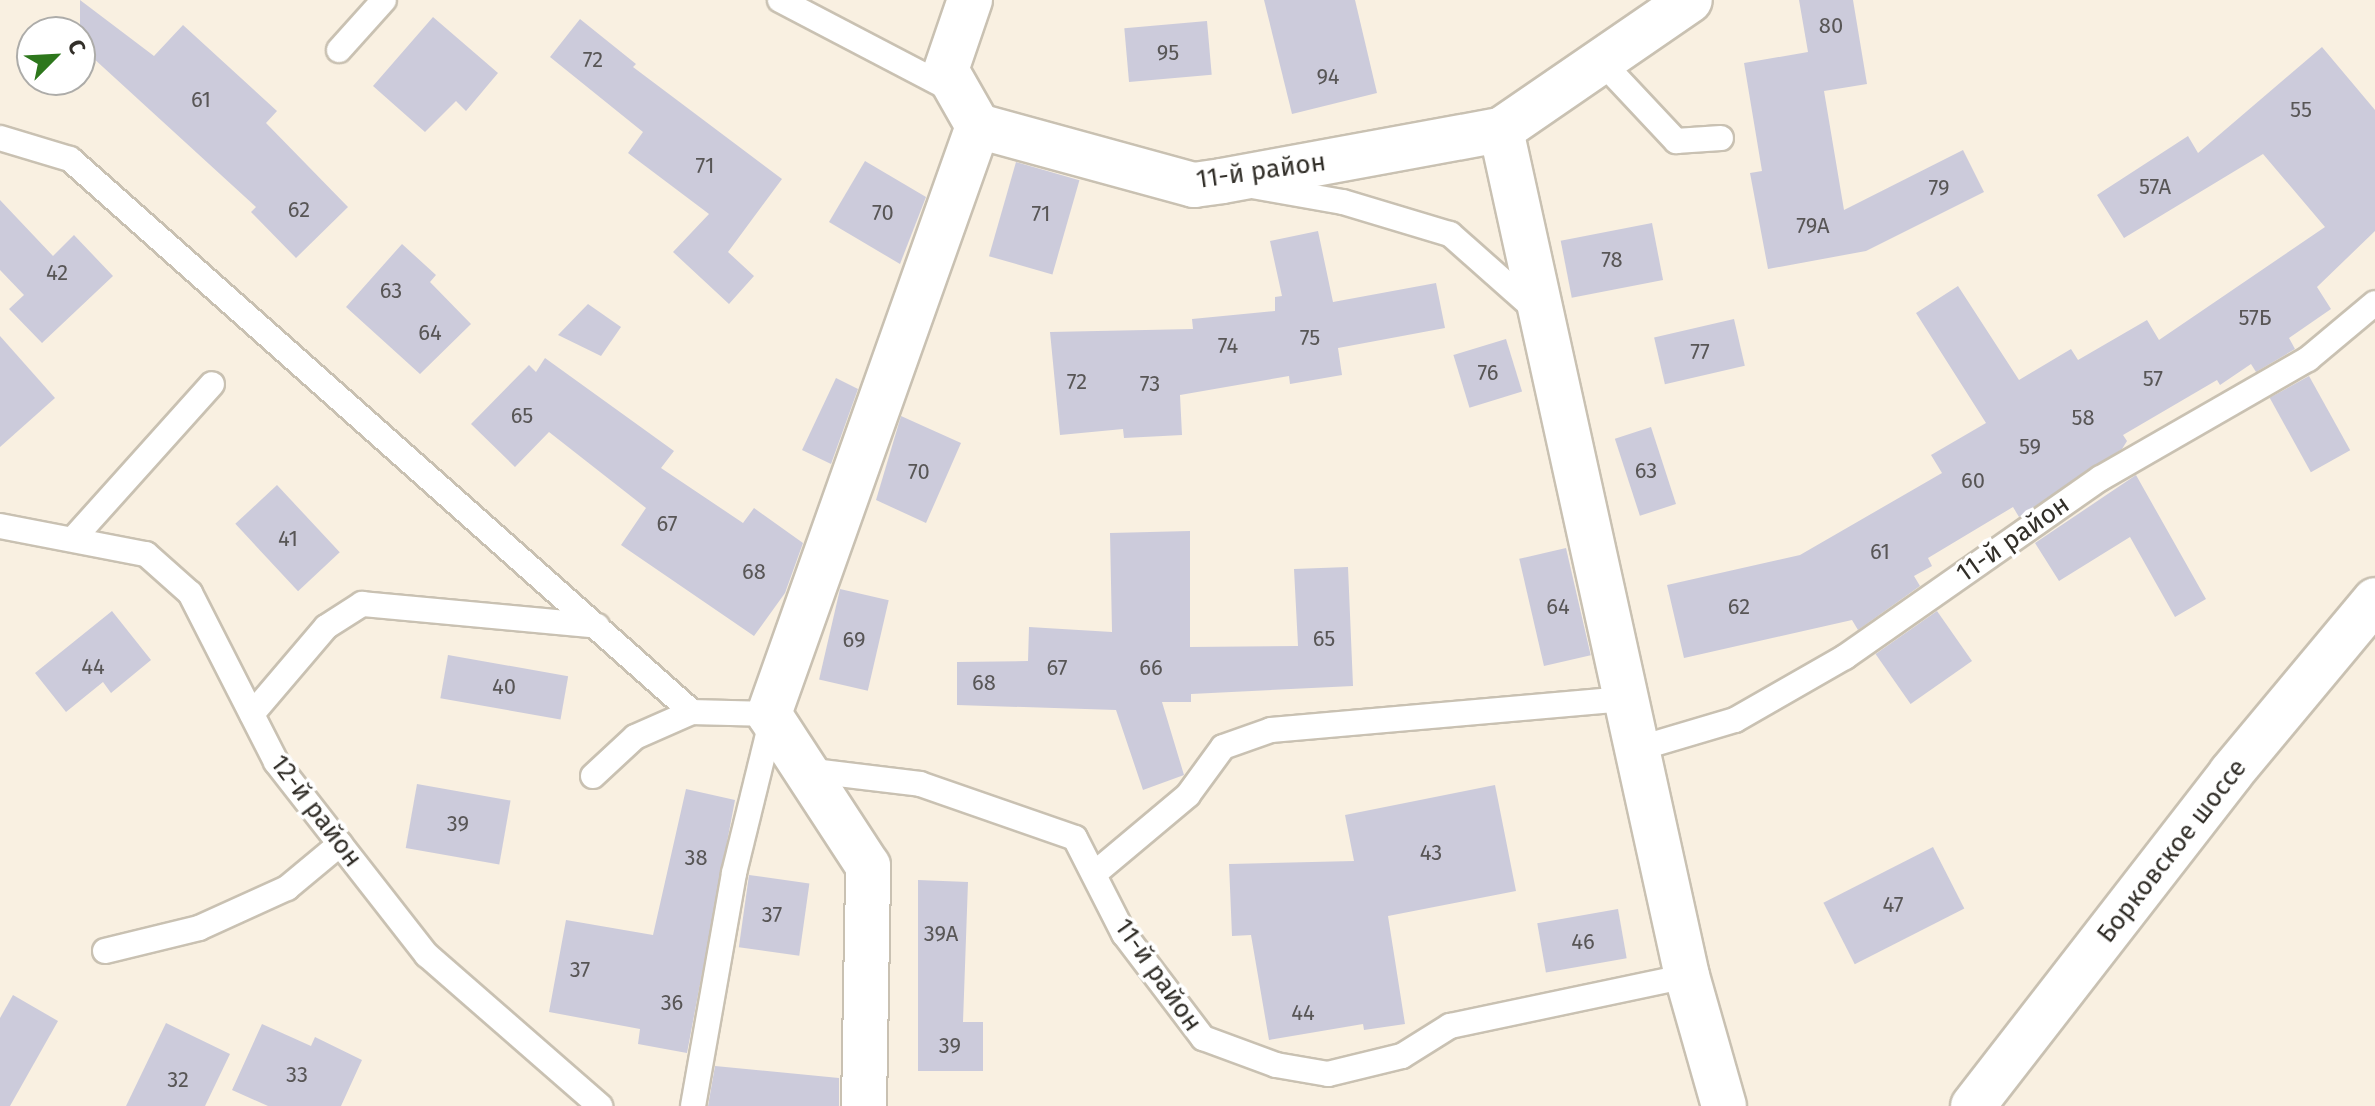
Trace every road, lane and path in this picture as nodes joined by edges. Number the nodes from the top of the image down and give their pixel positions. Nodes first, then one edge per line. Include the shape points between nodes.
1 (384, 0) edge
2 (780, 0) edge
3 (970, 0) edge
4 (1690, 0) edge
5 (339, 50) dead end
6 (1601, 61) junction
7 (969, 110) junction
8 (1501, 130) junction
9 (0, 138) edge
10 (1721, 138) dead end
11 (1222, 181) junction
12 (2375, 303) edge
13 (1541, 314) junction
14 (212, 384) dead end
15 (0, 526) edge
16 (73, 539) junction
17 (2375, 600) edge
18 (597, 626) junction
19 (1625, 699) junction
20 (692, 712) junction
21 (252, 714) junction
22 (770, 716) junction
23 (1637, 749) junction
24 (805, 770) junction
25 (593, 776) dead end
26 (340, 844) junction
27 (1094, 874) junction
28 (105, 951) dead end
29 (1687, 976) junction
30 (600, 1106) edge
31 (693, 1106) edge
32 (864, 1106) edge
33 (1724, 1106) edge
34 (1973, 1106) edge

1 - 5 lane
2 - 7 lane
3 - 7 street via 946,70
4 - 6 street, 11-й район
6 - 8 street, 11-й район
6 - 10 lane via 1676,141
7 - 11 street, 11-й район via 1194,185
7 - 22 street
8 - 11 street, 11-й район
8 - 13 street
9 - 18 lane via 70,159
11 - 13 lane via 1343,202 1450,234
12 - 23 lane, 11-й район via 2308,359 2101,478 1845,657 1735,720
13 - 19 street
14 - 16 lane
15 - 16 lane, 12-й район
16 - 21 lane, 12-й район via 146,554 190,593
17 - 34 street, Борковское шоссе via 2231,773
18 - 20 lane
18 - 21 lane via 362,604 326,627
19 - 23 street
19 - 27 lane via 1271,730 1223,747 1188,795
20 - 22 lane
20 - 25 lane via 635,737
21 - 26 lane, 12-й район via 276,762
22 - 24 street
22 - 31 lane via 734,873
23 - 29 street
24 - 27 lane, 11-й район via 920,784 1075,838
24 - 32 street via 868,866
26 - 28 lane via 287,888 211,923
26 - 30 lane, 12-й район via 427,955
27 - 29 lane, 11-й район via 1124,934 1203,1038 1276,1065 1328,1074 1402,1056 1450,1026
29 - 33 street

